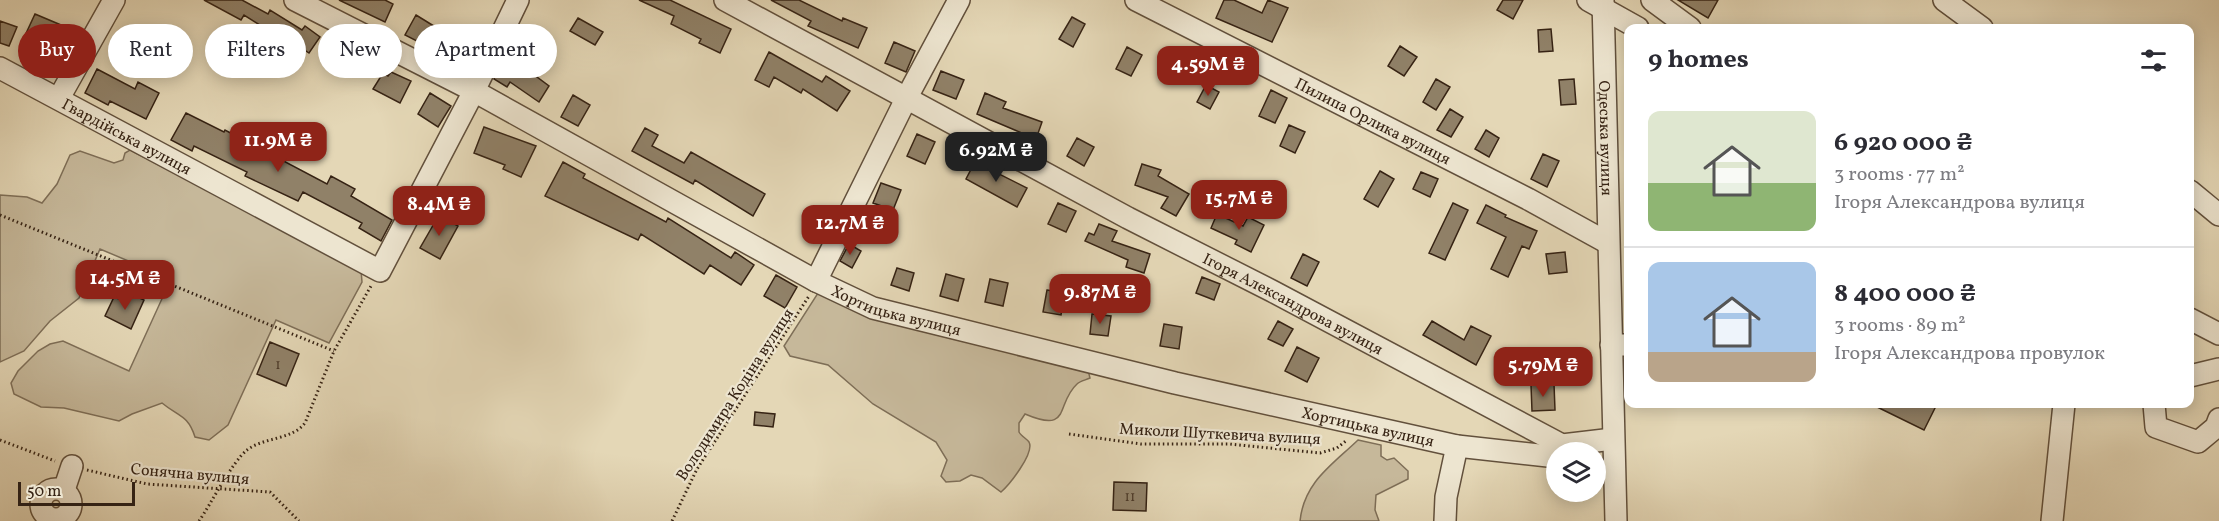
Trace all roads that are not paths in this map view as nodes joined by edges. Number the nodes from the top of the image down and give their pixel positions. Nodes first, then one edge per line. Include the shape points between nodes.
1 (114, 0) edge
2 (295, 0) edge
3 (518, 0) edge
4 (725, 0) edge
5 (959, 0) edge
6 (1136, 0) edge
7 (1652, 0) edge
8 (1944, 0) edge
9 (1598, 3) edge
10 (1632, 24) edge
11 (1685, 24) edge
12 (1977, 24) edge
13 (0, 68) edge
14 (474, 91) junction
15 (907, 97) junction
16 (60, 98) junction
17 (2194, 194) edge
18 (2219, 215) edge
19 (1608, 243) junction
20 (816, 281) junction
21 (2194, 321) edge
22 (2219, 334) edge
23 (1620, 345) edge
24 (2219, 369) edge
25 (2194, 375) edge
26 (2064, 408) edge
27 (2154, 408) edge
28 (2219, 419) edge
29 (1613, 439) junction
30 (1457, 446) junction
31 (1546, 456) edge
32 (1606, 459) edge
33 (72, 466) road end
34 (1606, 467) edge
35 (64, 490) dead end
36 (1445, 521) edge
37 (1616, 521) edge
38 (2052, 521) edge

1 - 16 street
2 - 14 street, Хортицька вулиця
3 - 14 street
4 - 15 street, Ігоря Александрова вулиця
5 - 15 street
6 - 19 street, Пилипа Орлика вулиця
7 - 11 street
8 - 12 street
9 - 10 street
9 - 19 street, Одеська вулиця
13 - 16 street, Гвардійська вулиця
14 - 16 street, Гвардійська вулиця via 380,271
14 - 20 street, Хортицька вулиця
15 - 20 street
15 - 29 street, Ігоря Александрова вулиця via 1128,218 1562,445
17 - 18 street
19 - 23 street, Одеська вулиця
20 - 30 street, Хортицька вулиця via 873,308 1174,383
21 - 22 street
23 - 29 street, Одеська вулиця
24 - 25 street
26 - 38 street
27 - 28 street via 2156,427 2198,442 2216,427
29 - 32 street, Одеська вулиця
30 - 31 street, Хортицька вулиця
30 - 36 street
33 - 35 street
34 - 37 street, Одеська вулиця

